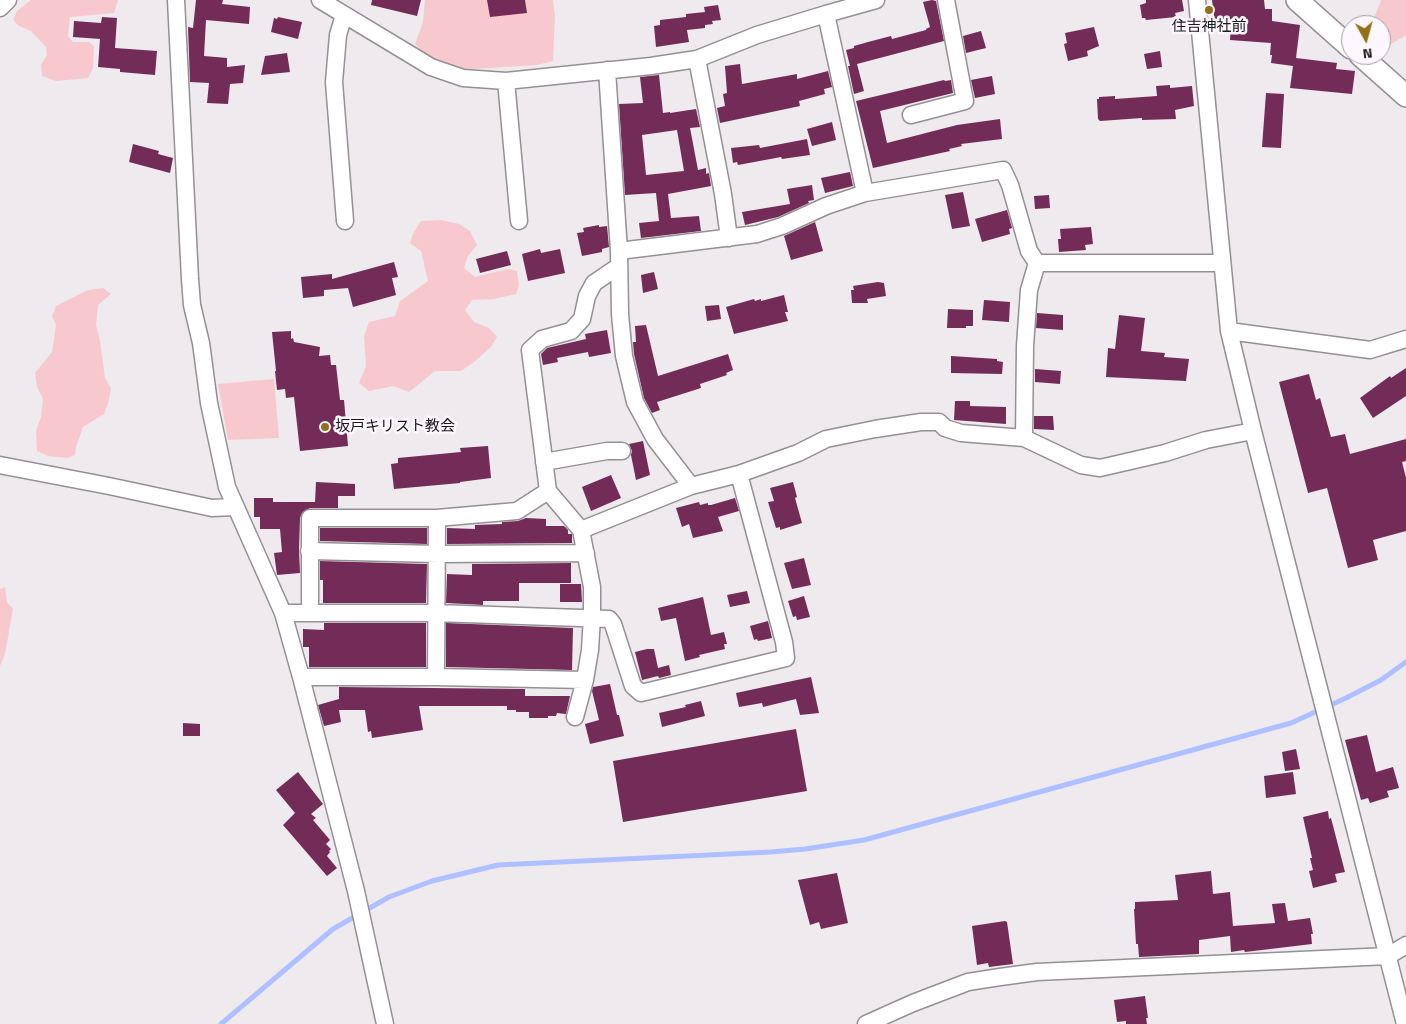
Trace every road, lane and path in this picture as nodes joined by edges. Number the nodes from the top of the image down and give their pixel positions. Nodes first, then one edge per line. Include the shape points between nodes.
1 (8, 0) edge
2 (176, 0) edge
3 (320, 0) edge
4 (876, 0) edge
5 (946, 0) edge
6 (1197, 0) edge
7 (1297, 0) edge
8 (0, 8) edge
9 (826, 14) junction
10 (344, 15) junction
11 (1341, 39) edge
12 (697, 59) junction
13 (1371, 65) edge
14 (607, 70) junction
15 (506, 81) junction
16 (1406, 96) edge
17 (911, 115) dead end
18 (865, 193) junction
19 (345, 221) dead end
20 (519, 221) dead end
21 (729, 238) junction
22 (619, 259) junction
23 (1037, 263) junction
24 (1222, 264) junction
25 (1229, 331) junction
26 (1406, 339) edge
27 (1253, 431) junction
28 (1024, 438) junction
29 (622, 451) dead end
30 (544, 462) junction
31 (0, 465) edge
32 (739, 474) junction
33 (691, 486) junction
34 (548, 491) junction
35 (235, 507) junction
36 (437, 518) junction
37 (581, 530) junction
38 (309, 551) junction
39 (586, 553) junction
40 (438, 554) junction
41 (282, 613) junction
42 (310, 613) junction
43 (436, 614) junction
44 (592, 617) junction
45 (302, 677) junction
46 (436, 677) junction
47 (585, 680) junction
48 (575, 717) dead end
49 (1406, 946) edge
50 (1388, 956) junction
51 (385, 1024) edge
52 (866, 1024) edge
53 (1405, 1024) edge

1 - 8 street
2 - 35 street via 192,305 209,403 227,487
3 - 10 street
4 - 9 street
5 - 17 street via 965,101
6 - 24 street
7 - 11 main road
9 - 12 street via 757,35
9 - 18 street
10 - 15 street via 431,67 463,78
10 - 19 street via 338,35 334,82
12 - 14 street
12 - 21 street
13 - 16 main road
14 - 15 street
14 - 22 street
15 - 20 street
18 - 21 street via 757,234
18 - 23 street via 1003,170 1029,252
21 - 22 street
22 - 30 street via 594,283 582,318 571,331 542,339 530,350
22 - 33 street via 624,356 635,402 655,439
23 - 24 street
23 - 28 street via 1029,290
24 - 25 street
25 - 26 street via 1370,350
25 - 27 street
27 - 28 street via 1100,468 1082,465
27 - 50 street
28 - 32 street via 961,433 945,428 939,422 921,422 826,439 798,453
29 - 30 street
30 - 34 street
31 - 35 street via 212,508
32 - 33 street
32 - 44 street via 786,658 641,693 633,686 613,624 608,618
33 - 37 street
34 - 36 street via 517,511
34 - 37 street
35 - 41 street
36 - 38 street via 310,518
36 - 40 street
37 - 39 street
38 - 40 street
38 - 42 street
39 - 40 street
39 - 44 street via 592,587
40 - 43 street
41 - 42 street
41 - 45 street
42 - 43 street
43 - 44 street
43 - 46 street
44 - 47 street
45 - 46 street
45 - 51 street via 356,891
46 - 47 street
47 - 48 street
49 - 50 street
50 - 52 street via 1037,972 968,982
50 - 53 street

